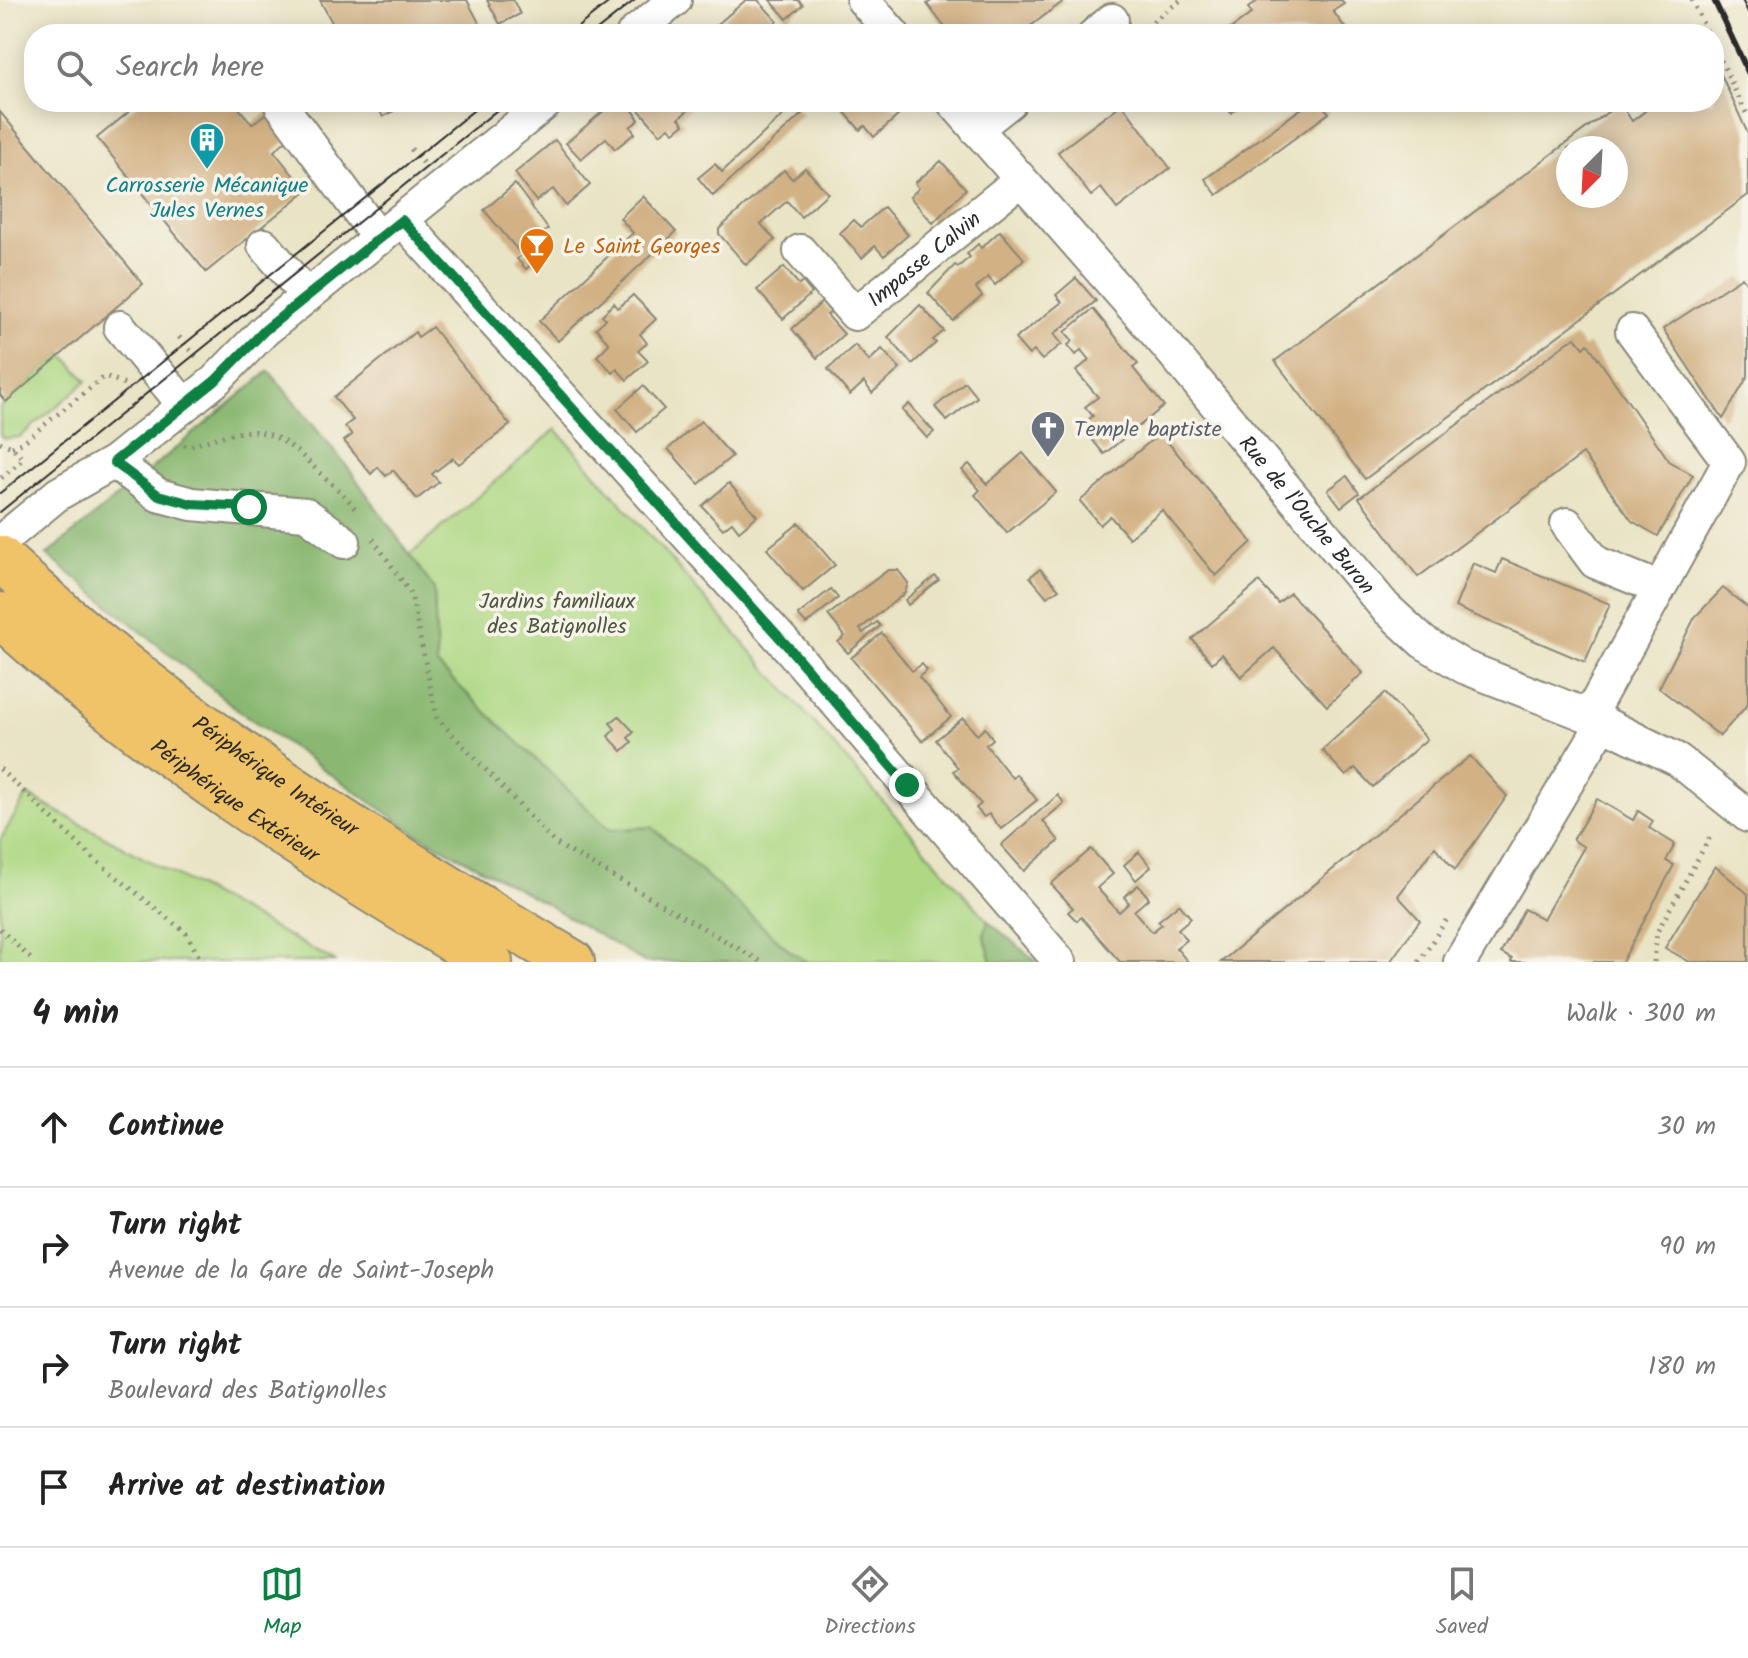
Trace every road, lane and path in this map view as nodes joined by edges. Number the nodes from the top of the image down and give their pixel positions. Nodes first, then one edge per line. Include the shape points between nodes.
1 (675, 0) edge
2 (863, 0) edge
3 (1181, 0) edge
4 (1692, 0) edge
5 (645, 24) edge
6 (884, 24) edge
7 (1126, 24) edge
8 (1703, 24) edge
9 (1724, 67) edge
10 (287, 112) edge
11 (535, 112) edge
12 (962, 112) edge
13 (997, 112) edge
14 (1748, 117) edge
15 (976, 129) junction
16 (1019, 181) junction
17 (391, 229) junction
18 (264, 245) dead end
19 (800, 251) dead end
20 (307, 296) junction
21 (120, 327) dead end
22 (1632, 331) dead end
23 (122, 381) dead end
24 (184, 405) junction
25 (159, 426) junction
26 (0, 442) edge
27 (12, 447) junction
28 (114, 462) junction
29 (0, 479) edge
30 (1567, 524) dead end
31 (0, 542) edge
32 (344, 542) dead end
33 (0, 558) edge
34 (1659, 588) junction
35 (0, 615) edge
36 (1596, 719) junction
37 (0, 769) edge
38 (1748, 816) edge
39 (1710, 837) dead end
40 (0, 929) edge
41 (34, 962) edge
42 (202, 962) edge
43 (490, 962) edge
44 (572, 962) edge
45 (762, 962) edge
46 (1060, 962) edge
47 (1460, 962) edge
48 (1654, 962) edge

1 - 5 street
2 - 6 street
3 - 7 path
4 - 8 path
9 - 14 path
10 - 17 street
11 - 17 street
12 - 15 street, Rue de l'Ouche Buron
13 - 15 street
15 - 16 street, Rue de l'Ouche Buron
16 - 19 street, Impasse Calvin via 855,314
16 - 36 street, Rue de l'Ouche Buron via 1168,347 1385,607 1423,642 1464,667
17 - 20 street
17 - 46 street via 790,649
18 - 20 street
20 - 24 street
21 - 24 street
22 - 34 street via 1729,462
23 - 27 path via 105,376
24 - 25 street
25 - 28 street
25 - 45 path via 188,447 244,429 257,431 284,441 306,458 349,498 411,594 437,718 555,843
26 - 27 path
27 - 29 path via 23,459
28 - 31 street via 58,494
28 - 32 street via 158,495 192,504 306,514
30 - 34 street via 1595,562
33 - 44 highway, Périphérique Intérieur via 141,680 276,780
34 - 36 street
35 - 43 highway, Périphérique Extérieur via 101,702 267,824
36 - 38 street, Rue de l'Ouche Buron via 1678,760
36 - 47 street
37 - 42 path via 93,858 186,933
39 - 48 path via 1657,932
40 - 41 path

